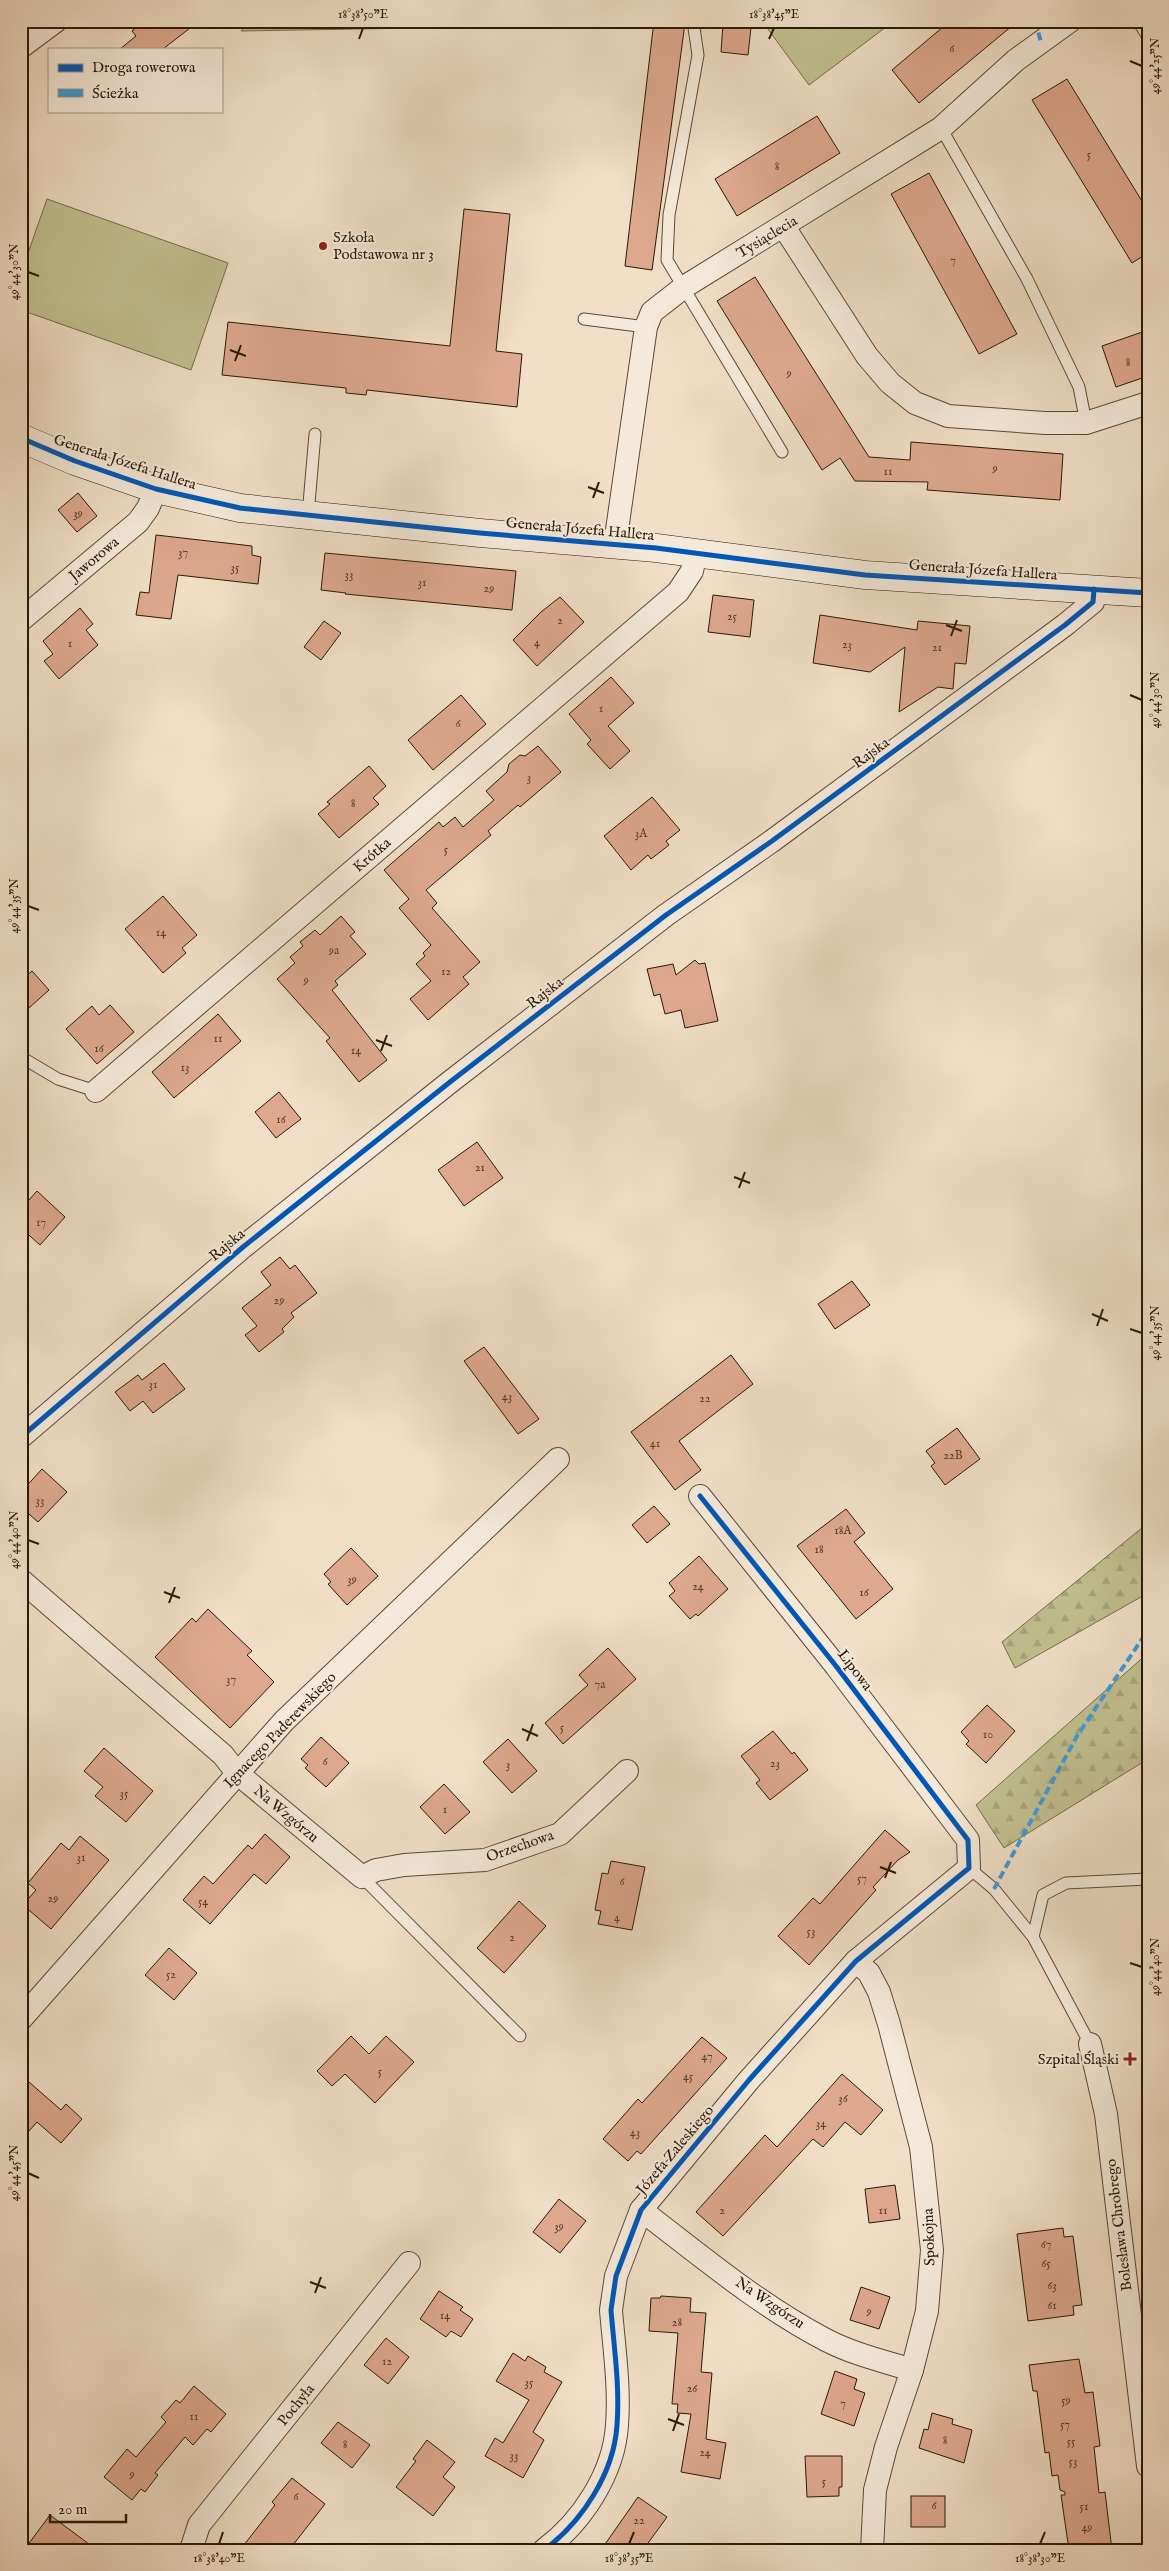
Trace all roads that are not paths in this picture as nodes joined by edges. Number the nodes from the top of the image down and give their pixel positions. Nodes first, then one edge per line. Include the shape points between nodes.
1 (56, 21) edge
2 (693, 21) edge
3 (1070, 21) edge
4 (1138, 21) edge
5 (1148, 37) edge
6 (21, 47) edge
7 (941, 128) junction
8 (784, 227) junction
9 (684, 287) junction
10 (584, 319) dead end
11 (646, 327) junction
12 (1148, 403) edge
13 (1086, 423) junction
14 (315, 434) dead end
15 (21, 438) edge
16 (782, 452) dead end
17 (156, 489) junction
18 (308, 515) junction
19 (615, 544) junction
20 (696, 553) junction
21 (1094, 589) junction
22 (1148, 593) edge
23 (21, 620) edge
24 (21, 1057) edge
25 (96, 1091) joint
26 (21, 1437) edge
27 (558, 1459) dead end
28 (700, 1496) dead end
29 (21, 1580) edge
30 (627, 1772) dead end
31 (237, 1773) junction
32 (969, 1868) junction
33 (362, 1877) junction
34 (1148, 1879) edge
35 (1033, 1937) junction
36 (856, 1961) junction
37 (21, 2019) edge
38 (520, 2036) dead end
39 (1090, 2044) joint
40 (641, 2210) junction
41 (408, 2264) dead end
42 (912, 2370) junction
43 (1148, 2466) edge
44 (190, 2550) edge
45 (544, 2550) edge
46 (872, 2550) edge

1 - 6 street
2 - 9 lane via 698,55 668,224 668,260
3 - 7 street, Tysiąclecia via 1016,60
4 - 5 lane
7 - 8 street, Tysiąclecia
7 - 13 lane via 1027,279 1079,388
8 - 9 street, Tysiąclecia
8 - 13 street via 867,356 890,383 915,403 948,416
9 - 11 street, Tysiąclecia via 652,312
9 - 16 lane
10 - 11 lane
11 - 19 street, Tysiąclecia
12 - 13 street
14 - 18 lane
15 - 17 street, Generała Józefa Hallera via 75,462
17 - 18 street, Generała Józefa Hallera via 240,508
17 - 23 street, Jaworowa via 138,522
18 - 19 street, Generała Józefa Hallera
19 - 20 street, Generała Józefa Hallera
20 - 21 street, Generała Józefa Hallera via 865,575
20 - 25 street, Krótka via 692,571 678,592
21 - 22 street, Generała Józefa Hallera
21 - 26 street, Rajska via 1093,602 1065,625 666,915 450,1082 244,1247
24 - 25 lane, Krótka via 58,1079
27 - 31 street, Ignacego Paderewskiego via 284,1721
28 - 32 street, Lipowa via 836,1666 968,1840
29 - 31 street, Na Wzgórzu via 223,1755
30 - 33 street, Orzechowa via 560,1834 485,1860 404,1865 376,1870
31 - 33 street, Na Wzgórzu
31 - 37 street, Ignacego Paderewskiego
32 - 35 lane via 994,1889
32 - 36 street, Józefa Zaleskiego
33 - 38 lane, Na Wzgórzu
34 - 35 lane via 1066,1883 1042,1895
35 - 39 lane
36 - 40 street, Józefa Zaleskiego via 748,2080
36 - 42 street, Spokojna via 869,1973 879,1992 921,2147 932,2250 927,2311
39 - 43 street, Bolesława Chrobrego via 1106,2114
40 - 42 street, Na Wzgórzu via 798,2323 857,2353
40 - 45 street, Józefa Zaleskiego via 616,2276 613,2293 611,2310 617,2425 609,2464 574,2522
41 - 44 street, Pochyła via 199,2525
42 - 46 street, Spokojna via 875,2490

